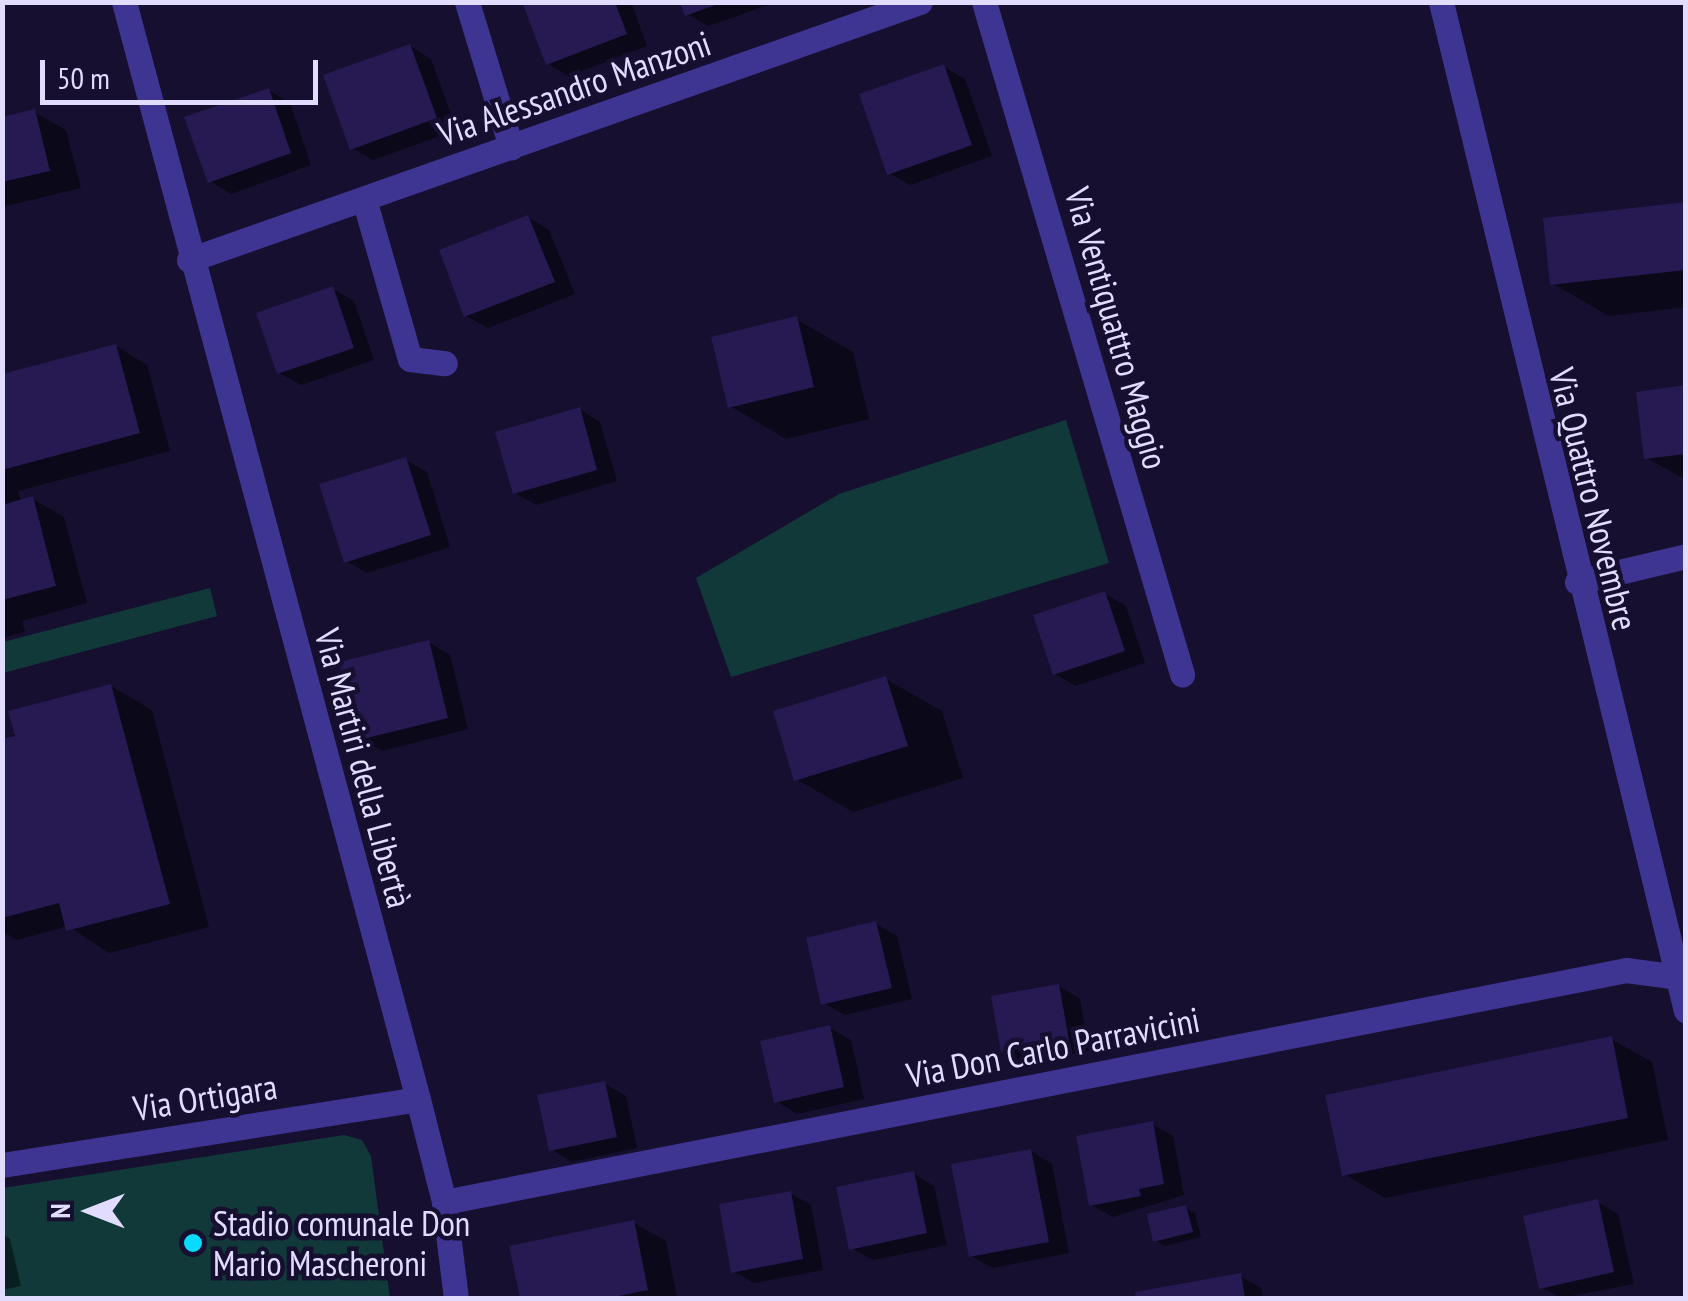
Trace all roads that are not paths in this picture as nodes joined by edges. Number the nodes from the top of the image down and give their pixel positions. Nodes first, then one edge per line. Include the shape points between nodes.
1 (124, 2) edge
2 (467, 2) edge
3 (920, 2) edge
4 (984, 2) edge
5 (1441, 2) edge
6 (511, 147) junction
7 (364, 198) junction
8 (189, 260) junction
9 (445, 363) dead end
10 (1686, 556) edge
11 (1576, 582) junction
12 (1182, 674) dead end
13 (1681, 979) edge
14 (1686, 1011) edge
15 (418, 1099) junction
16 (2, 1165) edge
17 (444, 1202) junction
18 (456, 1298) edge

1 - 8 street, Via Martiri della Libertà
2 - 6 street
3 - 6 street, Via Alessandro Manzoni
4 - 12 street, Via Ventiquattro Maggio
5 - 11 street, Via Quattro Novembre
6 - 7 street, Via Alessandro Manzoni
7 - 8 street, Via Alessandro Manzoni
7 - 9 street via 410,359
8 - 15 street, Via Martiri della Libertà
10 - 11 street
11 - 13 street, Via Quattro Novembre
13 - 14 street, Via Quattro Novembre
13 - 17 street, Via Don Carlo Parravicini via 1626,970
15 - 16 street, Via Ortigara
15 - 17 street, Via Martiri della Libertà
17 - 18 street, Via Martiri della Libertà

